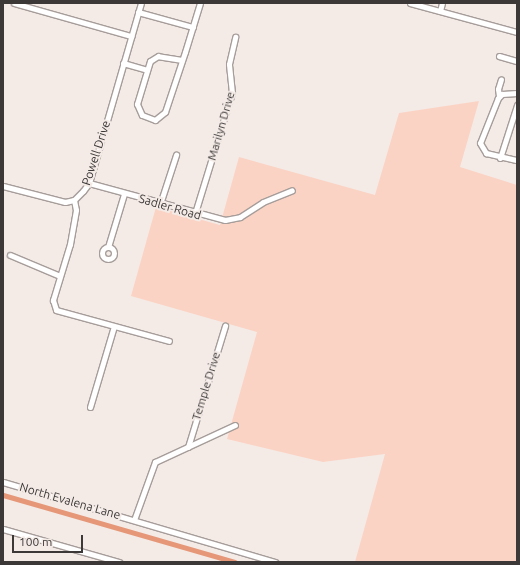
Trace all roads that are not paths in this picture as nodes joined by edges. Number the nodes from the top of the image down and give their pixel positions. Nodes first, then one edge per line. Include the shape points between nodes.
1 (14, 3) edge
2 (141, 3) edge
3 (200, 3) edge
4 (410, 3) edge
5 (442, 3) edge
6 (440, 11) junction
7 (138, 12) junction
8 (193, 27) junction
9 (517, 32) edge
10 (131, 36) junction
11 (235, 37) dead end
12 (499, 56) dead end
13 (182, 60) junction
14 (517, 61) edge
15 (123, 63) junction
16 (147, 70) junction
17 (501, 79) dead end
18 (517, 93) edge
19 (500, 96) junction
20 (517, 105) edge
21 (176, 155) dead end
22 (500, 158) junction
23 (517, 160) edge
24 (89, 183) junction
25 (3, 186) edge
26 (292, 190) dead end
27 (124, 194) junction
28 (74, 200) junction
29 (160, 204) junction
30 (194, 214) junction
31 (108, 247) dead end
32 (10, 255) dead end
33 (60, 276) junction
34 (114, 326) junction
35 (225, 326) dead end
36 (169, 341) dead end
37 (90, 407) dead end
38 (235, 425) dead end
39 (188, 447) junction
40 (3, 482) edge
41 (134, 520) junction
42 (3, 529) edge
43 (119, 562) edge
44 (275, 562) edge

1 - 10 street
2 - 7 street, Powell Drive
3 - 8 street
4 - 6 street
5 - 6 street
6 - 9 street
7 - 8 street
7 - 10 street, Powell Drive
8 - 13 street
10 - 15 street, Powell Drive
11 - 30 street, Marilyn Drive via 229,64 232,93
12 - 14 street
13 - 16 street via 154,56
13 - 16 street via 168,106 161,117 155,120 142,114 137,108
15 - 16 street
15 - 24 street, Powell Drive
17 - 19 street via 498,89
18 - 19 street
19 - 22 street via 480,138 482,149
20 - 22 street
21 - 29 street
22 - 23 street
24 - 27 street, Sadler Road
24 - 28 street, Powell Drive
25 - 28 street via 58,201
26 - 30 street, Sadler Road via 232,221
27 - 29 street, Sadler Road
27 - 31 street
28 - 33 street via 76,210 72,234
29 - 30 street, Sadler Road
32 - 33 street
33 - 34 street via 53,300 56,310
34 - 36 street
34 - 37 street
35 - 39 street, Temple Drive
38 - 39 street
39 - 41 street via 155,462
40 - 41 street, North Evalena Lane
41 - 44 street, North Evalena Lane
42 - 43 street

